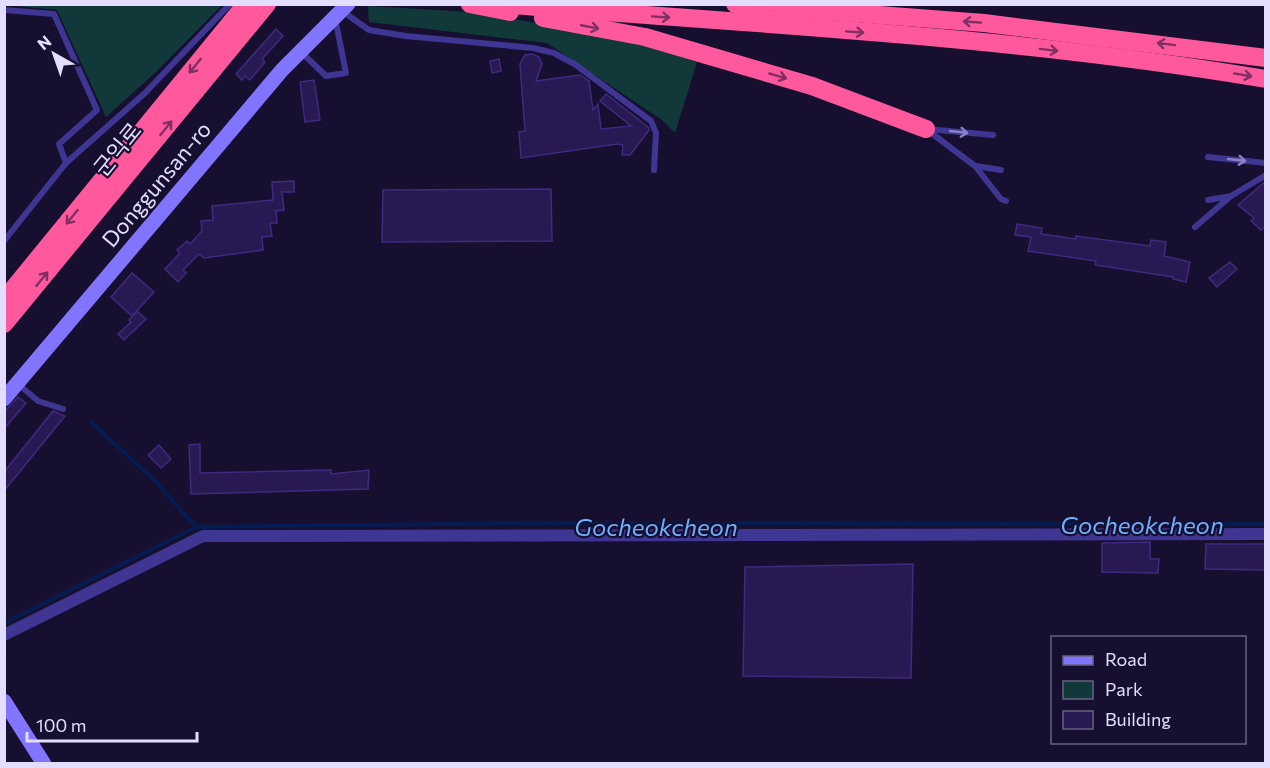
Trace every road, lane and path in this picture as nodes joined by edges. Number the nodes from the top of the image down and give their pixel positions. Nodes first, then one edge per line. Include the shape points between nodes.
1 (230, 4) edge
2 (246, 4) edge
3 (267, 4) edge
4 (470, 4) edge
5 (498, 4) edge
6 (735, 4) edge
7 (4, 10) edge
8 (342, 11) edge
9 (301, 52) junction
10 (1266, 58) edge
11 (1266, 79) edge
12 (926, 129) junction
13 (993, 135) dead end
14 (1208, 157) dead end
15 (66, 163) junction
16 (1266, 163) edge
17 (975, 166) junction
18 (654, 170) dead end
19 (1001, 170) dead end
20 (1266, 175) edge
21 (1231, 196) junction
22 (1208, 200) dead end
23 (1006, 201) dead end
24 (1195, 227) dead end
25 (4, 241) edge
26 (4, 300) edge
27 (4, 324) edge
28 (17, 384) junction
29 (4, 399) edge
30 (63, 409) dead end
31 (1266, 534) edge
32 (4, 635) edge
33 (4, 701) edge
34 (44, 764) edge

1 - 15 lane via 145,93
2 -> 26 highway
27 -> 3 highway, 군익로
4 -> 12 highway via 645,37 812,86
5 -> 11 highway via 982,42
10 -> 6 highway via 984,23
7 - 15 lane via 54,14 97,110 59,144
8 - 9 street, Donggunsan-ro
8 - 9 lane via 346,73 326,76
8 - 18 lane via 369,30 554,53 651,122 656,133
9 - 28 street, Donggunsan-ro
12 -> 13 lane
12 - 17 lane
14 -> 16 lane
15 - 25 lane
17 - 19 lane
17 - 23 lane
20 - 21 lane
21 - 22 lane
21 - 24 lane
28 - 29 street, Donggunsan-ro
28 - 30 lane via 38,401
31 - 32 street via 203,536
33 - 34 street

